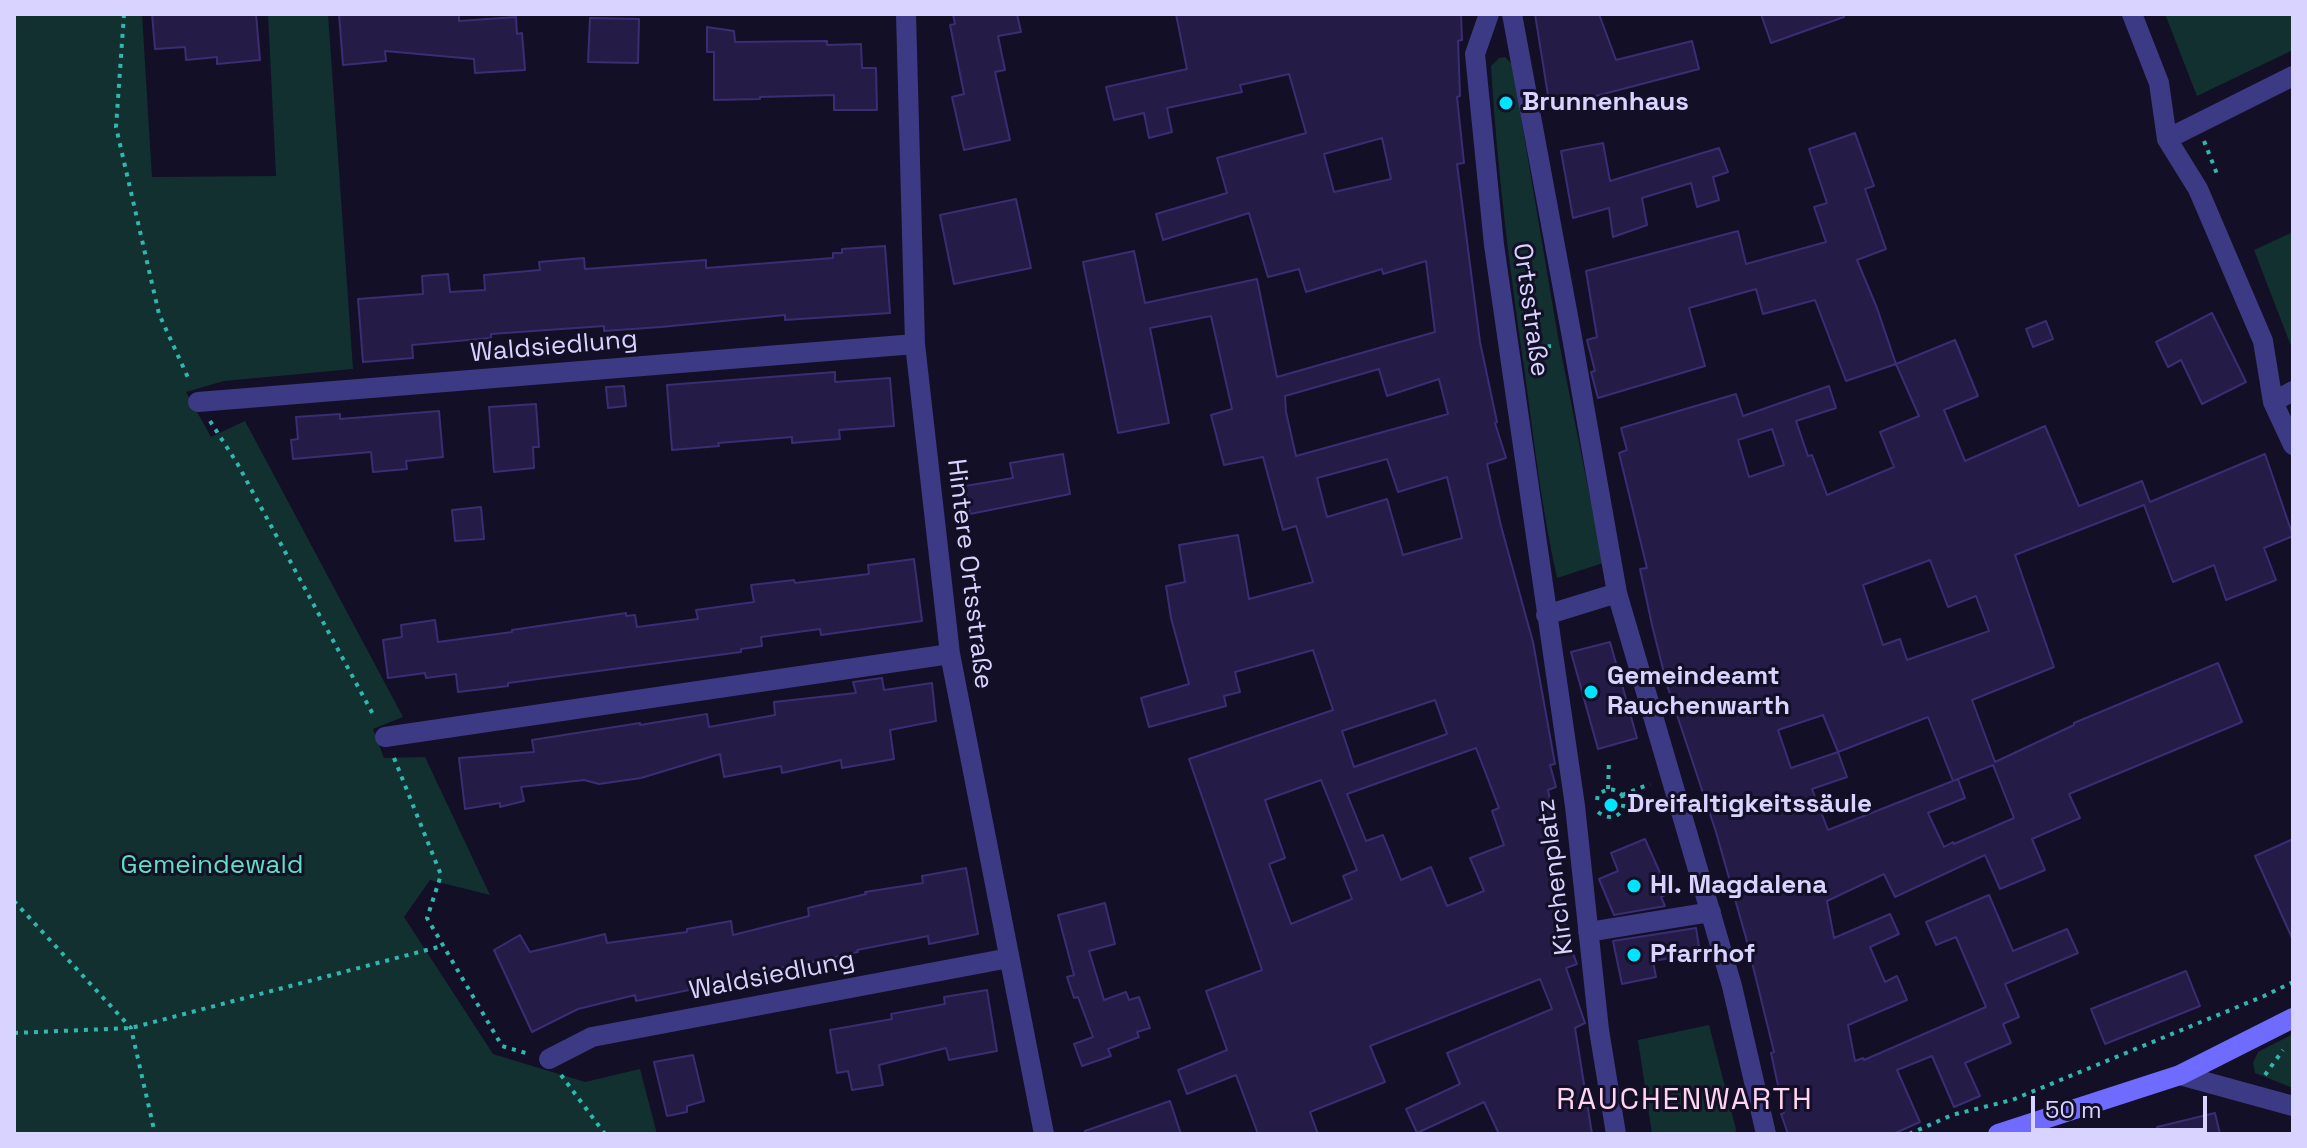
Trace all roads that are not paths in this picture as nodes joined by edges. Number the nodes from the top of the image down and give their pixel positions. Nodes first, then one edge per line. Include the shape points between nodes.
1 (906, 14) edge
2 (1489, 14) edge
3 (1512, 14) edge
4 (2132, 14) edge
5 (2293, 76) edge
6 (2167, 139) junction
7 (915, 344) junction
8 (2293, 391) edge
9 (198, 402) dead end
10 (2273, 402) junction
11 (2293, 445) edge
12 (1617, 593) junction
13 (1546, 615) junction
14 (950, 654) junction
15 (385, 737) road end
16 (1711, 912) junction
17 (1588, 932) junction
18 (1009, 958) junction
19 (2293, 1018) edge
20 (549, 1059) road end
21 (2180, 1075) junction
22 (2293, 1106) edge
23 (1044, 1134) edge
24 (1616, 1134) edge
25 (1766, 1134) edge
26 (1998, 1134) edge

1 - 7 street, Hintere Ortsstraße
2 - 13 street, Ortsstraße via 1475,54 1494,245
3 - 12 street, Ortsstraße
4 - 6 street via 2159,83
5 - 6 street
6 - 10 street via 2198,189 2263,341
7 - 9 street, Waldsiedlung
7 - 14 street, Hintere Ortsstraße
8 - 10 street
10 - 11 street
12 - 13 street
12 - 16 street
13 - 17 street, Kirchenplatz
14 - 15 street
14 - 18 street, Hintere Ortsstraße
16 - 17 street
16 - 25 street
17 - 24 street, Kirchenplatz
18 - 20 street, Waldsiedlung via 592,1037
18 - 23 street, Hintere Ortsstraße
19 - 21 main road
21 - 22 street
21 - 26 main road

